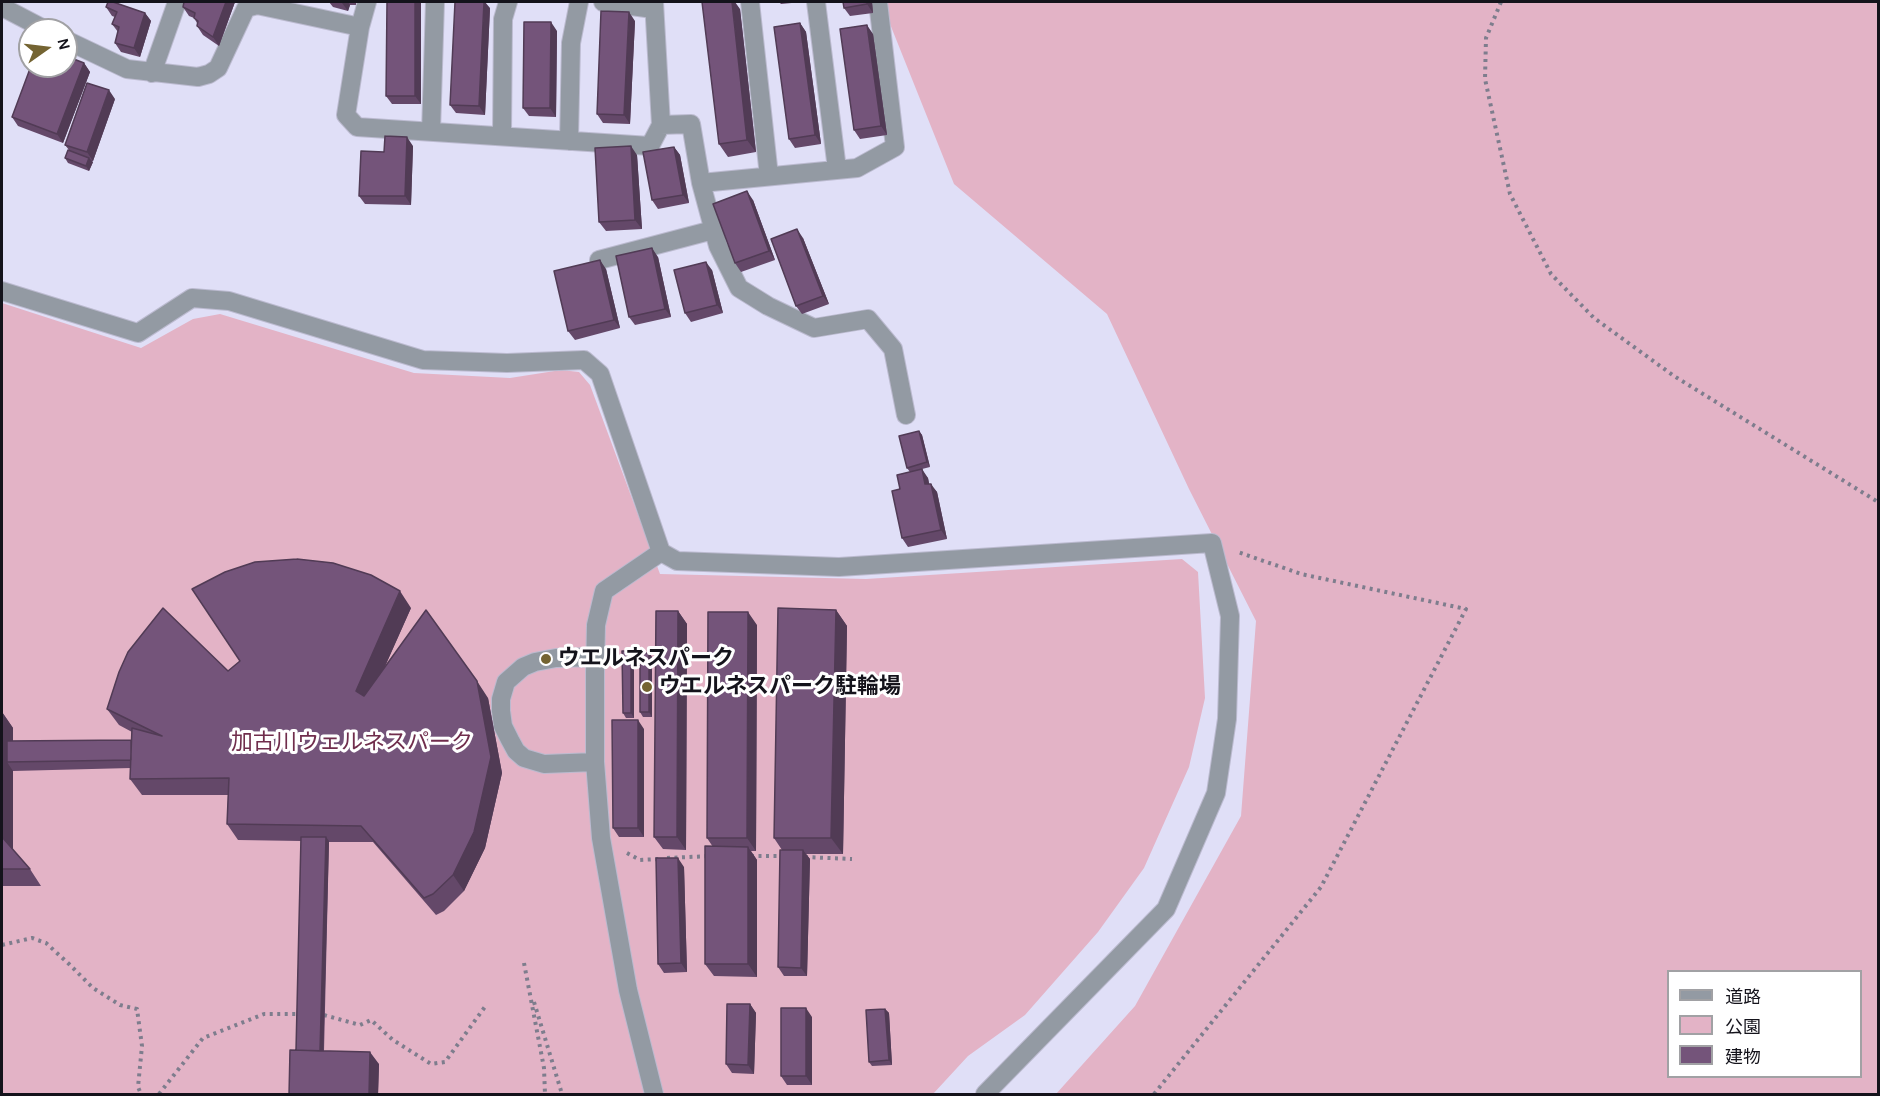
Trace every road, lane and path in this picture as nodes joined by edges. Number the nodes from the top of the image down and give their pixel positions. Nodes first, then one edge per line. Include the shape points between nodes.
1 (177, 2) edge
2 (367, 2) edge
3 (435, 2) edge
4 (508, 2) edge
5 (579, 2) edge
6 (603, 2) edge
7 (750, 2) edge
8 (816, 2) edge
9 (878, 2) edge
10 (1501, 2) edge
11 (653, 5) edge
12 (2, 7) edge
13 (23, 18) edge
14 (360, 27) junction
15 (78, 46) edge
16 (152, 73) junction
17 (661, 125) junction
18 (431, 132) junction
19 (502, 135) junction
20 (569, 141) junction
21 (837, 170) junction
22 (769, 176) junction
23 (701, 183) junction
24 (713, 230) junction
25 (599, 260) edge
26 (2, 291) edge
27 (906, 415) dead end
28 (1878, 501) edge
29 (1212, 543) junction
30 (661, 552) junction
31 (595, 657) junction
32 (595, 762) junction
33 (603, 848) junction
34 (720, 856) edge
35 (741, 856) edge
36 (784, 856) edge
37 (795, 857) edge
38 (852, 859) dead end
39 (2, 945) edge
40 (524, 963) dead end
41 (527, 981) junction
42 (487, 1004) dead end
43 (300, 1014) edge
44 (324, 1015) edge
45 (141, 1095) edge
46 (159, 1095) edge
47 (545, 1095) edge
48 (561, 1095) edge
49 (654, 1095) edge
50 (985, 1095) edge
51 (1154, 1095) edge

1 - 16 street
2 - 14 street
3 - 18 street
4 - 19 street via 503,19
5 - 20 street via 571,44
6 - 11 street
7 - 22 street
8 - 21 street
9 - 21 street via 895,147 857,168
10 - 28 path via 1486,38 1485,79 1510,194 1551,274 1594,318 1674,376
11 - 17 street
12 - 13 street
14 - 16 street via 257,5 246,8 218,68 209,74 198,77
14 - 18 street via 346,115 357,128
15 - 16 street via 127,69
17 - 20 street via 650,146
17 - 23 street via 691,124
18 - 19 street
19 - 20 street
21 - 22 street
22 - 23 street
23 - 24 street
24 - 25 street
24 - 27 street via 739,288 768,306 814,328 868,319 893,349
26 - 30 street via 138,333 192,298 229,301 423,360 584,360 600,374
29 - 30 street via 839,567 677,561
29 - 50 street via 1230,616 1227,719 1216,793 1166,909
29 - 51 path via 1301,574 1466,609 1321,887
30 - 31 street via 604,591 596,625
31 - 32 street
31 - 32 street via 556,658 523,667 506,682 501,711 503,726 524,758 551,765
32 - 33 street
33 - 34 path via 624,846 627,853 640,860
33 - 49 street via 628,990
35 - 36 path
37 - 38 path
39 - 45 path via 32,938 46,943 93,988 120,1005 137,1009 142,1046 138,1087
40 - 41 path
41 - 47 path via 544,1068
41 - 48 path
42 - 44 path via 445,1062 431,1064 393,1040 371,1020 360,1025
43 - 46 path via 264,1014 203,1038

